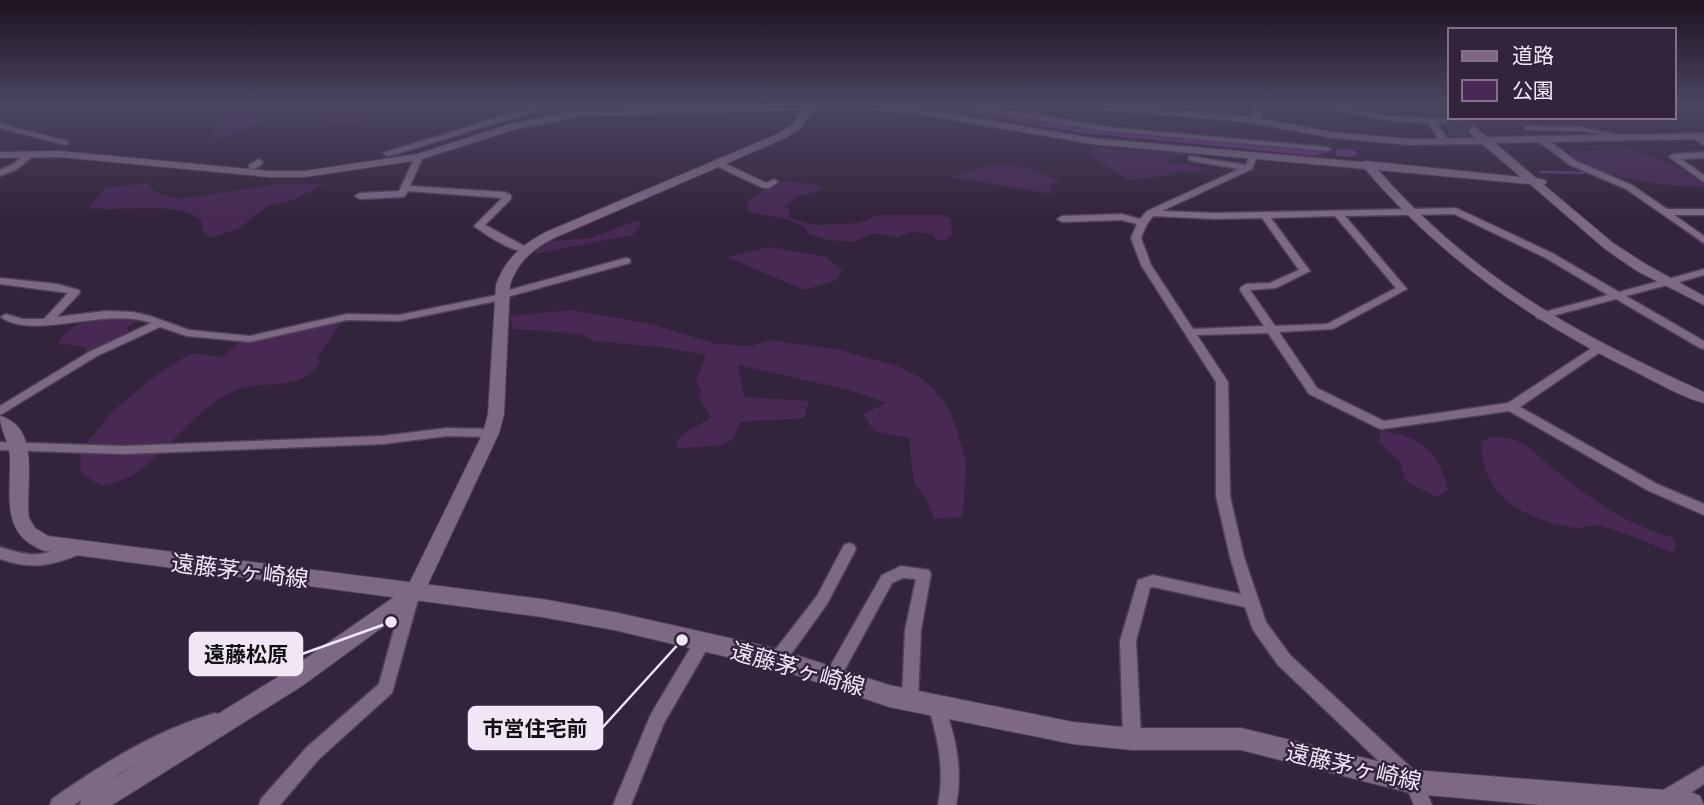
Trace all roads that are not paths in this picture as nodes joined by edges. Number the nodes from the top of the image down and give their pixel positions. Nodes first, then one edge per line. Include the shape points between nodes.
1 (60, 142) edge
2 (437, 142) edge
3 (450, 142) edge
4 (466, 142) edge
5 (766, 142) edge
6 (1096, 142) edge
7 (1157, 142) edge
8 (1217, 142) edge
9 (1330, 142) edge
10 (1425, 142) edge
11 (1445, 142) joint
12 (1454, 142) edge
13 (1488, 142) edge
14 (1544, 142) edge
15 (52, 149) junction
16 (0, 153) edge
17 (387, 153) dead end
18 (32, 154) junction
19 (1326, 154) junction
20 (1704, 155) edge
21 (419, 157) junction
22 (1192, 158) dead end
23 (1251, 162) junction
24 (717, 163) junction
25 (1366, 164) junction
26 (0, 173) edge
27 (1532, 179) junction
28 (1704, 179) edge
29 (774, 182) dead end
30 (404, 188) junction
31 (360, 196) dead end
32 (1412, 211) junction
33 (1666, 212) junction
34 (1704, 212) edge
35 (1150, 213) junction
36 (1337, 213) junction
37 (1264, 214) junction
38 (1062, 219) dead end
39 (1142, 223) junction
40 (1704, 240) edge
41 (525, 250) junction
42 (626, 261) dead end
43 (1704, 272) edge
44 (0, 281) edge
45 (1672, 281) junction
46 (1704, 293) edge
47 (1618, 295) junction
48 (502, 296) junction
49 (1704, 300) edge
50 (1541, 316) junction
51 (6, 317) dead end
52 (47, 322) junction
53 (160, 323) junction
54 (1270, 328) junction
55 (1190, 332) junction
56 (1704, 346) edge
57 (1599, 348) junction
58 (1704, 398) edge
59 (1511, 407) junction
60 (0, 411) edge
61 (0, 422) edge
62 (491, 433) junction
63 (9, 446) edge
64 (1704, 510) edge
65 (77, 549) junction
66 (849, 549) dead end
67 (0, 553) edge
68 (412, 594) junction
69 (1252, 602) junction
70 (703, 642) junction
71 (778, 659) junction
72 (832, 677) junction
73 (910, 700) junction
74 (936, 705) junction
75 (237, 715) junction
76 (1132, 739) junction
77 (1704, 774) edge
78 (1418, 794) edge
79 (1661, 803) junction
80 (60, 805) edge
81 (91, 805) edge
82 (268, 805) edge
83 (622, 805) edge
84 (947, 805) edge
85 (1690, 805) edge

1 - 15 street via 65,143
2 - 17 street
3 - 15 street via 396,158 316,168
4 - 21 street
5 - 24 street
6 - 23 street
7 - 19 street
8 - 19 street
9 - 19 street
10 - 11 street
11 - 12 street
13 - 27 street
14 - 33 street via 1573,163 1624,183
15 - 16 street
16 - 18 street
18 - 21 street via 269,174 341,171
18 - 26 street
19 - 25 street
20 - 28 street via 1673,157
21 - 30 street
22 - 23 street
23 - 25 street
23 - 35 street
24 - 29 street via 766,186
24 - 41 street
25 - 27 street
25 - 32 street
27 - 45 street via 1609,246
30 - 31 street via 402,194
30 - 41 street via 505,195 508,197 479,226 496,233 504,243
32 - 36 street
32 - 47 street via 1456,211 1548,254
32 - 50 street via 1492,282
33 - 34 street
33 - 40 street
35 - 37 street
35 - 39 street
36 - 37 street
36 - 54 street via 1402,289 1329,327
37 - 54 street via 1305,271 1272,286 1246,286
38 - 39 street via 1122,217
39 - 55 street via 1136,238 1146,265
41 - 48 street via 509,267
42 - 48 street
43 - 45 street
44 - 52 street via 75,292
45 - 46 street
45 - 47 street
45 - 49 street
47 - 50 street
47 - 56 street
48 - 53 street via 399,318 347,317 250,339 187,333
48 - 62 street
50 - 57 street
51 - 52 street
52 - 53 street via 114,313 142,314
53 - 60 street via 93,354
54 - 55 street
54 - 59 street via 1313,391 1382,425
55 - 69 street via 1222,382 1223,496
57 - 58 street
57 - 59 street
59 - 64 street via 1652,487
61 - 63 main road via 15,434
62 - 63 street via 123,450
62 - 68 street
63 - 65 main road, 遠藤茅ヶ崎線 via 15,511 26,531 45,543
65 - 67 street via 38,561
65 - 68 main road, 遠藤茅ヶ崎線
66 - 71 street via 822,600
68 - 70 main road, 遠藤茅ヶ崎線 via 542,608
68 - 75 street
68 - 82 street via 386,688 313,753
69 - 76 street via 1153,581 1143,584 1128,640
69 - 78 street via 1259,625 1278,653
70 - 71 main road, 遠藤茅ヶ崎線
70 - 83 street via 657,719
71 - 72 main road, 遠藤茅ヶ崎線
72 - 73 main road, 遠藤茅ヶ崎線
72 - 73 street via 887,579 901,572 924,574 913,630
73 - 74 main road, 遠藤茅ヶ崎線
74 - 76 main road, 遠藤茅ヶ崎線 via 1073,733
74 - 84 street via 952,770
75 - 80 street via 147,746
75 - 81 street
76 - 78 main road, 遠藤茅ヶ崎線 via 1241,739
77 - 79 street
78 - 79 main road, 遠藤茅ヶ崎線
79 - 85 main road, 遠藤茅ヶ崎線

